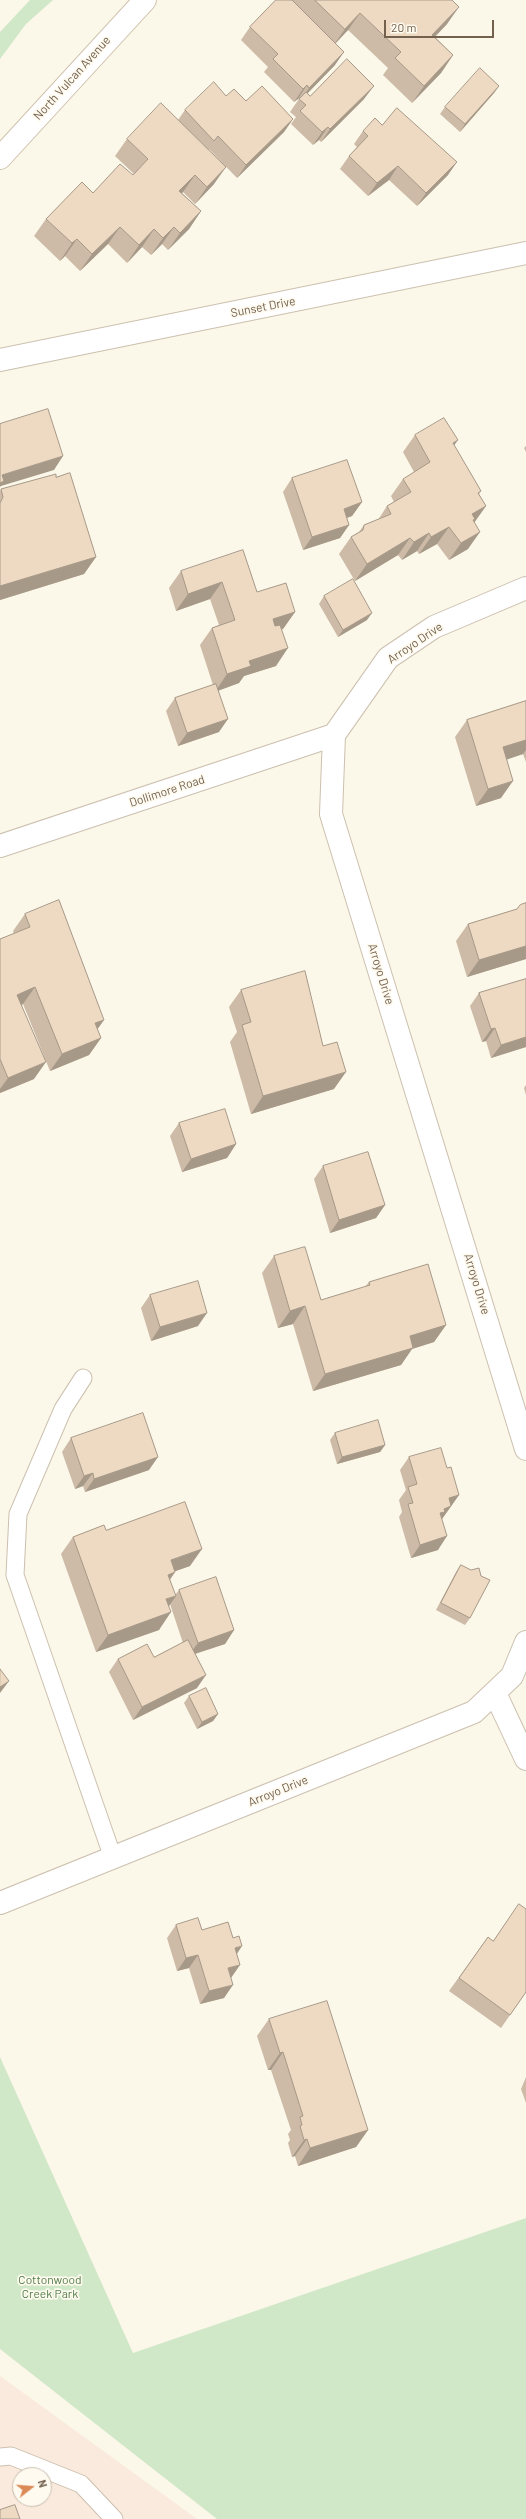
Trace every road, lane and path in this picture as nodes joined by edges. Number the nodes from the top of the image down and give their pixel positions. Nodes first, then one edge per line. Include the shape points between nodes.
1 (145, 0) edge
2 (0, 158) edge
3 (526, 253) edge
4 (0, 360) edge
5 (526, 588) edge
6 (334, 735) junction
7 (0, 846) edge
8 (83, 1378) dead end
9 (521, 1407) edge
10 (526, 1449) edge
11 (526, 1642) edge
12 (495, 1693) junction
13 (526, 1759) edge
14 (114, 1858) junction
15 (0, 1903) edge
16 (0, 2457) edge
17 (114, 2519) edge

1 - 2 street, North Vulcan Avenue
3 - 4 street, Sunset Drive
5 - 6 street, Arroyo Drive via 434,627 388,658
6 - 7 street, Dollimore Road
6 - 9 street, Arroyo Drive via 331,814
8 - 14 lane via 63,1409 18,1514 15,1575
9 - 10 street, Arroyo Drive
11 - 12 street, Arroyo Drive via 512,1676
12 - 13 street
12 - 14 street, Arroyo Drive via 474,1712
14 - 15 street, Arroyo Drive
16 - 17 lane via 11,2456 81,2484

